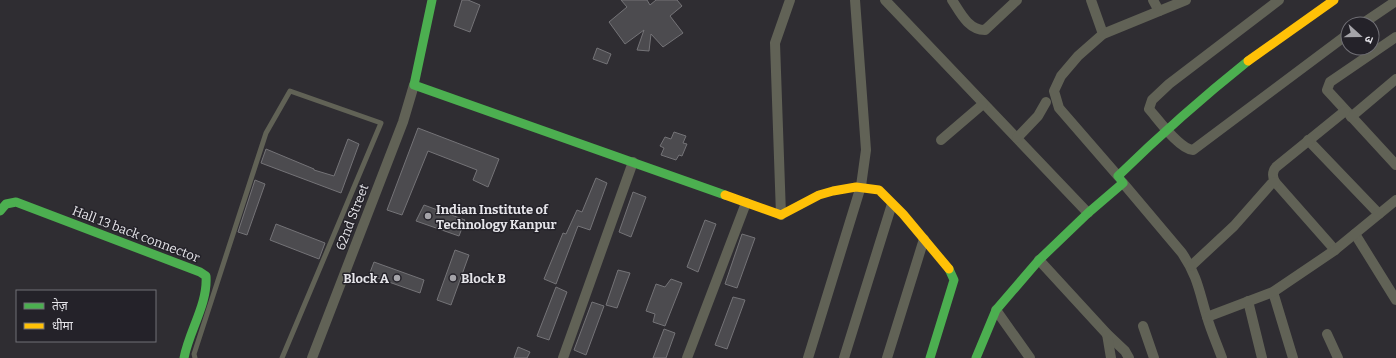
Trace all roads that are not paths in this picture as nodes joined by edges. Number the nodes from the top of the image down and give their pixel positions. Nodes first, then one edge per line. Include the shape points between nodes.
1 (432, 0) edge
2 (790, 0) edge
3 (855, 0) edge
4 (885, 0) edge
5 (952, 0) edge
6 (1017, 0) edge
7 (1091, 0) edge
8 (1153, 0) edge
9 (1186, 0) edge
10 (1279, 0) edge
11 (1334, 0) edge
12 (1396, 1) edge
13 (1159, 11) junction
14 (1374, 16) edge
15 (1102, 34) junction
16 (1396, 37) edge
17 (1340, 40) edge
18 (1394, 84) edge
19 (414, 85) junction
20 (1046, 102) dead end
21 (983, 104) junction
22 (1348, 114) junction
23 (1166, 129) junction
24 (1017, 138) junction
25 (941, 140) dead end
26 (1308, 140) junction
27 (633, 162) junction
28 (1396, 165) edge
29 (1120, 179) junction
30 (1275, 182) junction
31 (861, 186) junction
32 (1396, 200) edge
33 (746, 203) junction
34 (892, 204) junction
35 (0, 211) edge
36 (1088, 213) junction
37 (1379, 214) junction
38 (781, 215) junction
39 (1355, 234) junction
40 (924, 239) junction
41 (1335, 250) junction
42 (1039, 260) junction
43 (1191, 266) junction
44 (1273, 292) junction
45 (1396, 300) edge
46 (1248, 301) junction
47 (996, 310) junction
48 (1207, 317) junction
49 (1143, 326) dead end
50 (1107, 334) junction
51 (1327, 334) dead end
52 (184, 358) edge
53 (195, 358) edge
54 (282, 358) edge
55 (312, 358) edge
56 (564, 358) edge
57 (686, 358) edge
58 (808, 358) edge
59 (844, 358) edge
60 (887, 358) edge
61 (930, 358) edge
62 (976, 358) edge
63 (1030, 358) edge
64 (1111, 358) edge
65 (1129, 358) edge
66 (1154, 358) edge
67 (1222, 358) edge
68 (1262, 358) edge
69 (1294, 358) edge
70 (1338, 358) edge

1 - 19 street
2 - 38 street via 775,43
3 - 31 street via 866,150
4 - 21 street
5 - 6 street via 971,26 978,30 985,30
7 - 15 street
8 - 13 street
9 - 13 street
10 - 23 street via 1187,69 1152,100 1150,109
11 - 23 street via 1231,75
12 - 14 street
13 - 15 street
15 - 29 street via 1061,76 1054,91 1059,108
16 - 22 street via 1330,82 1327,90
17 - 23 street via 1193,150 1185,148
18 - 22 street
19 - 27 street
19 - 55 street, 62nd Street via 403,122
20 - 24 street via 1038,116
21 - 24 street
21 - 25 street
22 - 26 street
22 - 28 street
23 - 29 street
24 - 36 street
26 - 30 street via 1273,171
26 - 37 street
27 - 33 street
27 - 56 street
29 - 36 street
29 - 43 street
30 - 41 street
30 - 43 street via 1234,226
31 - 34 street via 880,190
31 - 38 street via 809,199 798,209
31 - 58 street
32 - 37 street
33 - 38 street
33 - 57 street
34 - 40 street
34 - 59 street
35 - 52 street, Hall 13 back connector via 6,204 16,202 206,276 207,290 187,342
36 - 42 street
37 - 39 street
39 - 41 street
39 - 45 street
40 - 60 street
40 - 61 street via 952,272 954,280
41 - 44 street
42 - 47 street
42 - 50 street
43 - 48 street
44 - 46 street
44 - 69 street
46 - 48 street
46 - 68 street
47 - 62 street
47 - 63 street
48 - 67 street
49 - 66 street
50 - 64 street
50 - 65 street
51 - 70 street
53 - 54 lane via 194,354 266,134 290,91 381,123

